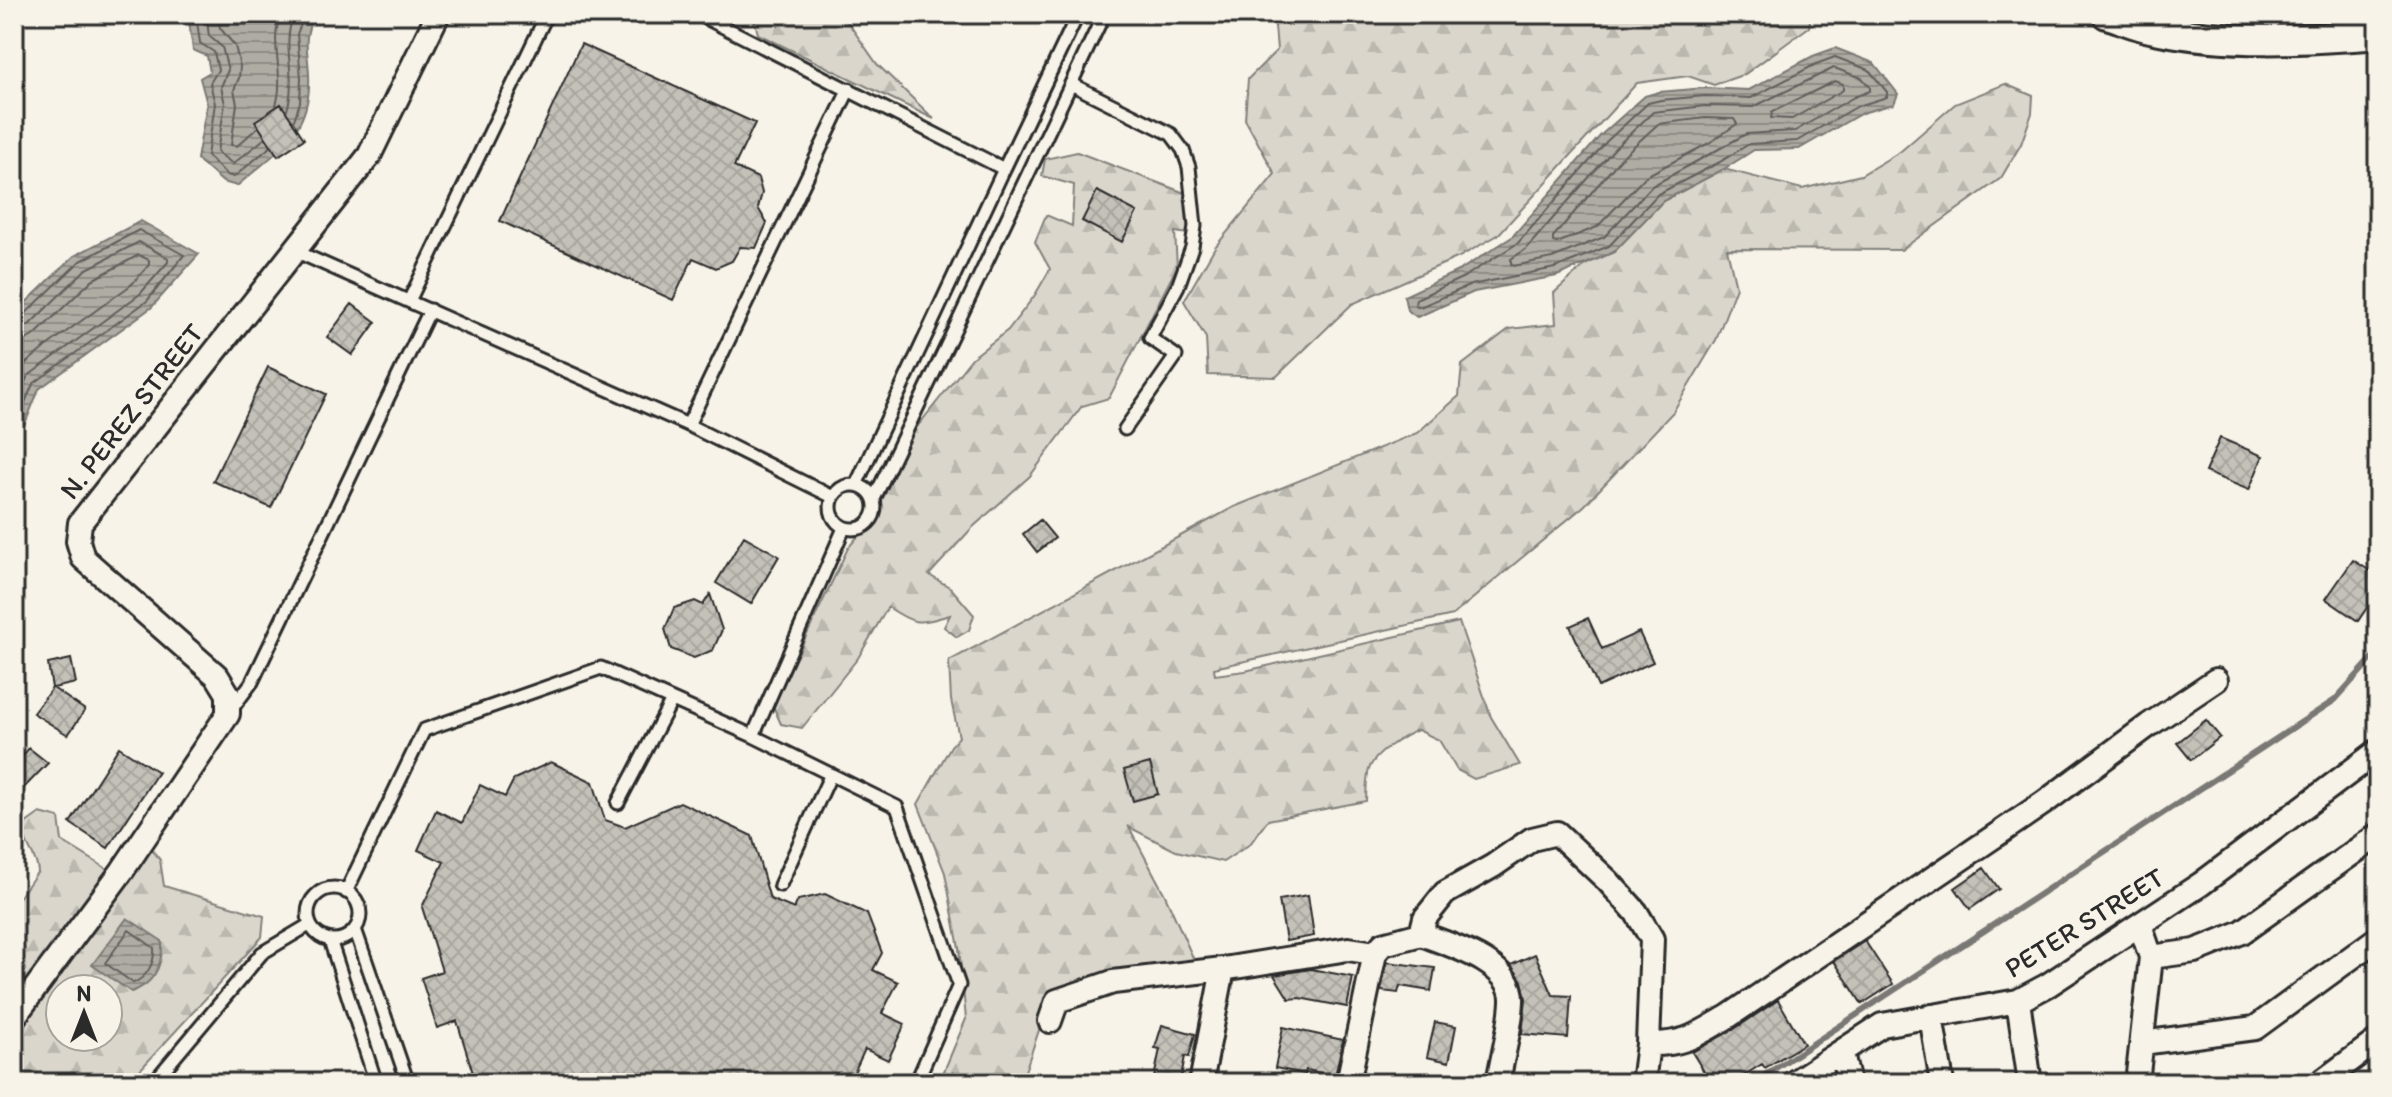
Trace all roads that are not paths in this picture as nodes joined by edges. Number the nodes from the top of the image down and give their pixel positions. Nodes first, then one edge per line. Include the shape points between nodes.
1 (438, 14) edge
2 (547, 14) edge
3 (698, 14) edge
4 (1078, 14) edge
5 (1104, 14) edge
6 (2107, 14) edge
7 (2378, 34) edge
8 (1071, 84) junction
9 (849, 89) junction
10 (1004, 169) junction
11 (295, 251) junction
12 (409, 301) junction
13 (430, 310) junction
14 (688, 425) junction
15 (1125, 429) dead end
16 (856, 485) junction
17 (833, 497) junction
18 (874, 499) junction
19 (844, 528) junction
20 (2216, 680) dead end
21 (672, 700) junction
22 (228, 714) junction
23 (753, 736) junction
24 (2378, 751) edge
25 (831, 774) junction
26 (618, 803) dead end
27 (2378, 835) edge
28 (780, 885) dead end
29 (346, 892) junction
30 (309, 925) junction
31 (2140, 925) junction
32 (355, 929) junction
33 (1421, 934) junction
34 (2378, 938) edge
35 (330, 940) junction
36 (1375, 953) junction
37 (2151, 957) junction
38 (1223, 969) junction
39 (2018, 1001) junction
40 (1931, 1016) junction
41 (14, 1017) edge
42 (1050, 1021) dead end
43 (2378, 1040) edge
44 (2142, 1043) junction
45 (1648, 1044) junction
46 (1842, 1053) junction
47 (153, 1083) edge
48 (376, 1083) edge
49 (408, 1083) edge
50 (916, 1083) edge
51 (1201, 1083) edge
52 (1348, 1083) edge
53 (1498, 1083) edge
54 (1643, 1083) edge
55 (1793, 1083) edge
56 (1849, 1083) edge
57 (1942, 1083) edge
58 (2030, 1083) edge
59 (2137, 1083) edge
60 (2320, 1083) edge

1 - 11 street, N. PEREZ STREET via 369,156
2 - 12 lane
3 - 9 lane
4 - 10 lane
5 - 8 lane
6 - 7 street via 2153,29 2207,36
8 - 15 lane via 1171,134 1189,167 1192,247 1150,338 1176,356
8 - 18 lane
9 - 10 lane
9 - 14 lane
10 - 16 lane
11 - 12 lane
11 - 22 street, N. PEREZ STREET via 80,523 83,558 217,676 228,694
12 - 13 lane
13 - 14 lane
13 - 22 lane via 252,682
14 - 17 lane
16 - 17 lane via 847,485
16 - 18 lane
17 - 19 lane via 832,514
18 - 19 lane via 870,522 862,528
19 - 23 lane
20 - 45 street via 1729,1016 1690,1039
21 - 23 lane
21 - 26 lane
21 - 29 lane via 601,668 424,730
22 - 41 street
23 - 25 lane
24 - 31 street, PETER STREET
25 - 28 lane
25 - 50 lane via 897,807 959,985
27 - 37 street via 2242,932 2195,951
29 - 30 lane via 331,888 316,895 308,909
29 - 32 lane via 358,904
30 - 35 lane
30 - 47 lane via 262,953
31 - 37 street
31 - 39 street, PETER STREET
32 - 35 lane
32 - 49 lane
33 - 36 street via 1383,944
33 - 45 street via 1425,918 1445,893 1532,839 1557,833 1636,912 1652,939
33 - 53 street via 1496,968 1508,983 1512,999
34 - 44 street via 2255,1028
35 - 48 lane
36 - 38 street via 1348,949
36 - 52 street
37 - 44 street
38 - 42 street via 1113,982 1057,1001
38 - 51 street
39 - 40 street, PETER STREET
39 - 58 street
40 - 46 street, PETER STREET via 1882,1025
40 - 57 street
43 - 60 street
44 - 59 street
45 - 54 street
46 - 55 street, PETER STREET
46 - 56 street

